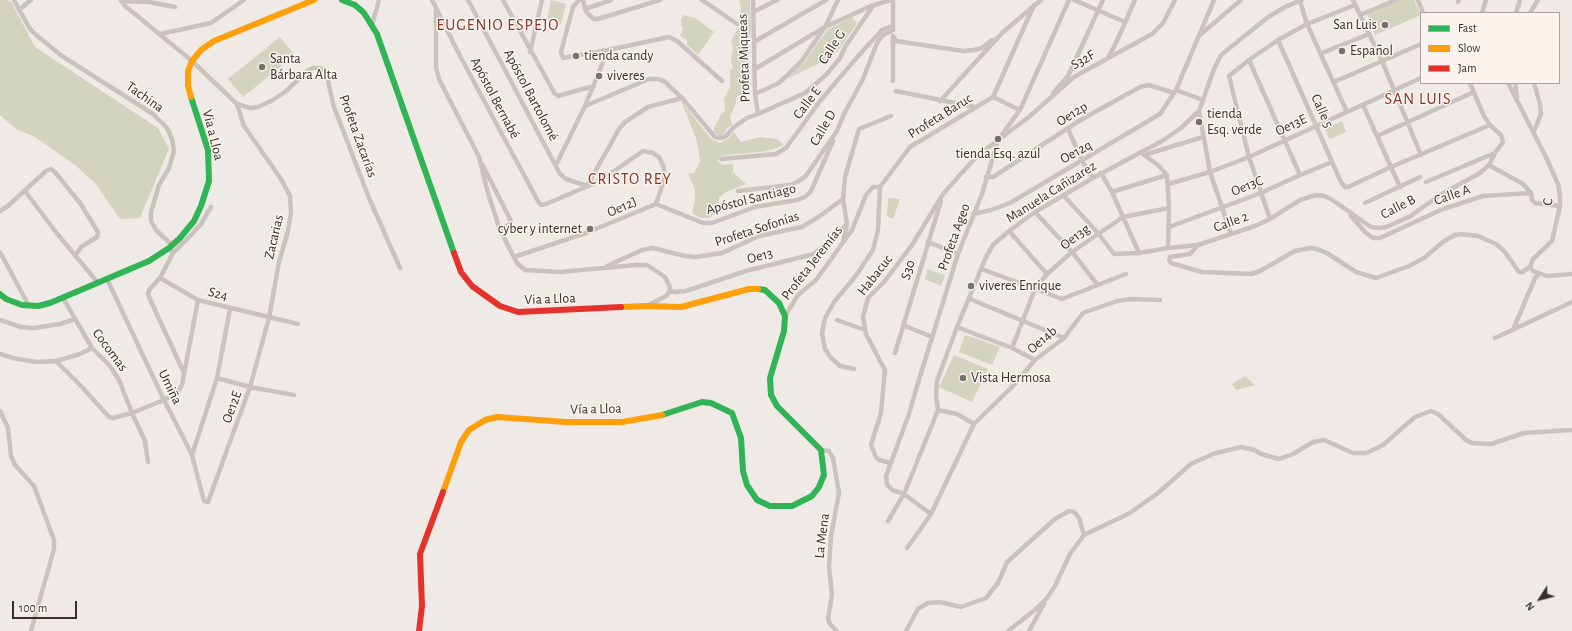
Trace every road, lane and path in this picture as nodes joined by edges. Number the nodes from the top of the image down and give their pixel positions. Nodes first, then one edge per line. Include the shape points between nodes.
1 (14, 0) edge
2 (31, 0) edge
3 (121, 0) edge
4 (244, 0) edge
5 (314, 0) edge
6 (342, 0) edge
7 (379, 0) edge
8 (432, 0) edge
9 (435, 0) edge
10 (468, 0) edge
11 (502, 0) edge
12 (578, 0) edge
13 (583, 0) edge
14 (611, 0) edge
15 (660, 0) edge
16 (702, 0) edge
17 (753, 0) edge
18 (777, 0) edge
19 (826, 0) edge
20 (838, 0) edge
21 (892, 0) edge
22 (1041, 0) edge
23 (1069, 0) edge
24 (1074, 0) edge
25 (1103, 0) edge
26 (1135, 0) edge
27 (1175, 0) edge
28 (1214, 0) edge
29 (1241, 0) edge
30 (1396, 0) edge
31 (1418, 0) edge
32 (1486, 0) edge
33 (1520, 0) edge
34 (1538, 0) edge
35 (541, 1) edge
36 (1301, 1) edge
37 (1354, 2) edge
38 (1034, 5) junction
39 (436, 6) junction
40 (873, 6) junction
41 (175, 7) dead end
42 (585, 9) junction
43 (19, 10) junction
44 (1098, 10) junction
45 (753, 12) junction
46 (1423, 12) edge
47 (1482, 12) edge
48 (1516, 12) edge
49 (1531, 12) edge
50 (1360, 15) junction
51 (1125, 22) junction
52 (737, 24) dead end
53 (1307, 24) junction
54 (372, 25) junction
55 (825, 27) junction
56 (892, 28) junction
57 (1003, 32) junction
58 (160, 34) junction
59 (1369, 34) junction
60 (893, 36) junction
61 (1199, 36) junction
62 (1278, 40) junction
63 (754, 42) junction
64 (1420, 44) edge
65 (608, 50) junction
66 (530, 52) junction
67 (1322, 53) junction
68 (1108, 59) junction
69 (1249, 60) junction
70 (192, 61) junction
71 (1382, 61) junction
72 (755, 69) junction
73 (1420, 78) edge
74 (722, 81) dead end
75 (893, 81) dead end
76 (1334, 82) junction
77 (1470, 84) edge
78 (1509, 84) edge
79 (1515, 84) edge
80 (1534, 84) edge
81 (594, 86) junction
82 (896, 91) dead end
83 (1175, 91) junction
84 (1393, 91) junction
85 (1474, 92) junction
86 (755, 94) junction
87 (993, 97) junction
88 (682, 98) junction
89 (1203, 100) junction
90 (940, 101) junction
91 (1518, 101) junction
92 (1044, 102) junction
93 (237, 104) junction
94 (1363, 105) junction
95 (585, 106) junction
96 (975, 107) junction
97 (1020, 110) junction
98 (1199, 111) junction
99 (1347, 112) junction
100 (758, 114) junction
101 (891, 116) dead end
102 (1407, 123) junction
103 (1490, 125) junction
104 (1317, 126) junction
105 (1068, 129) junction
106 (837, 131) junction
107 (1534, 131) junction
108 (1377, 136) junction
109 (1203, 137) junction
110 (998, 140) junction
111 (1285, 140) junction
112 (1143, 153) junction
113 (1495, 153) junction
114 (1421, 154) junction
115 (479, 157) junction
116 (1249, 157) junction
117 (721, 159) dead end
118 (1082, 161) junction
119 (1332, 162) junction
120 (556, 165) junction
121 (1489, 165) junction
122 (1391, 167) junction
123 (1210, 172) junction
124 (1101, 173) junction
125 (1167, 175) junction
126 (1300, 175) junction
127 (986, 177) junction
128 (1420, 177) dead end
129 (1092, 178) junction
130 (1426, 182) dead end
131 (1168, 184) junction
132 (587, 186) junction
133 (880, 187) junction
134 (1400, 187) junction
135 (25, 191) junction
136 (738, 191) dead end
137 (1112, 192) junction
138 (1531, 193) junction
139 (943, 194) junction
140 (1261, 194) junction
141 (1063, 195) junction
142 (843, 198) junction
143 (1365, 203) dead end
144 (656, 204) junction
145 (211, 206) dead end
146 (1560, 206) junction
147 (1169, 208) junction
148 (1222, 208) junction
149 (1346, 210) junction
150 (0, 211) edge
151 (1036, 212) junction
152 (973, 214) junction
153 (1123, 217) junction
154 (1270, 219) junction
155 (847, 224) junction
156 (1169, 227) junction
157 (500, 230) junction
158 (1009, 231) junction
159 (1098, 234) junction
160 (1231, 234) junction
161 (928, 242) junction
162 (842, 243) junction
163 (1198, 245) junction
164 (1168, 248) junction
165 (171, 249) junction
166 (0, 252) edge
167 (1072, 252) junction
168 (1139, 253) junction
169 (958, 254) junction
170 (76, 255) junction
171 (514, 257) junction
172 (1530, 267) junction
173 (400, 268) dead end
174 (602, 268) junction
175 (982, 269) junction
176 (1047, 274) junction
177 (1126, 274) dead end
178 (1539, 274) junction
179 (1572, 274) edge
180 (160, 278) junction
181 (107, 279) junction
182 (98, 283) junction
183 (1097, 284) junction
184 (1035, 289) junction
185 (670, 290) junction
186 (0, 294) edge
187 (63, 298) junction
188 (970, 299) junction
189 (198, 300) junction
190 (1160, 300) dead end
191 (1572, 302) edge
192 (29, 306) junction
193 (647, 306) junction
194 (230, 309) junction
195 (785, 316) junction
196 (269, 318) junction
197 (75, 319) junction
198 (0, 320) edge
199 (837, 320) dead end
200 (1022, 320) junction
201 (298, 324) dead end
202 (903, 325) junction
203 (957, 327) junction
204 (865, 330) junction
205 (1513, 330) junction
206 (932, 337) junction
207 (1064, 338) junction
208 (1495, 338) dead end
209 (92, 348) junction
210 (1012, 348) junction
211 (895, 353) dead end
212 (0, 354) edge
213 (1035, 360) junction
214 (56, 361) junction
215 (854, 369) dead end
216 (184, 373) junction
217 (217, 378) junction
218 (250, 388) junction
219 (294, 395) dead end
220 (164, 400) junction
221 (938, 410) junction
222 (0, 411) edge
223 (132, 413) junction
224 (974, 424) junction
225 (1572, 430) edge
226 (821, 450) junction
227 (192, 455) junction
228 (148, 462) dead end
229 (891, 463) junction
230 (904, 494) junction
231 (209, 501) joint
232 (931, 514) junction
233 (888, 521) dead end
234 (1084, 535) junction
235 (907, 548) dead end
236 (1047, 598) junction
237 (31, 631) edge
238 (419, 631) edge
239 (836, 631) edge
240 (906, 631) edge
241 (1008, 631) edge
242 (1029, 631) edge

1 - 43 street, Tachina
2 - 43 street
3 - 41 street
3 - 58 street
4 - 58 street via 210,23
5 - 70 street via 214,41 201,50
6 - 54 street, Via a Lloa via 355,5
7 - 54 street
8 - 39 street, Apóstol Bernabé
9 - 39 street
10 - 120 street, Apóstol Bartolomé
11 - 66 street
12 - 65 street via 573,7 561,55 567,58
13 - 42 street
14 - 42 street
15 - 42 street via 598,19 590,17
16 - 52 street
17 - 45 street, Profeta Miqueas
18 - 45 street
19 - 63 street
20 - 55 street
21 - 40 street
21 - 56 street
22 - 38 street
23 - 97 street, Profeta Ageo
24 - 44 street
25 - 44 street
26 - 51 street
27 - 68 street, S32F via 1168,16 1158,29
28 - 61 street, Oe12q
29 - 61 street
30 - 50 street
31 - 46 street
32 - 47 street
33 - 48 street
34 - 49 street
35 - 66 street
36 - 53 street
36 - 89 street, Manuela Cañizarez via 1267,18 1221,55
37 - 50 street
37 - 53 street
38 - 57 street
38 - 87 street, Profeta Baruc
39 - 115 street via 438,80
39 - 132 street, Apóstol Bernabé via 460,56 541,205
40 - 55 street
40 - 100 street, Calle G via 827,74 805,93
43 - 165 street, Tachina via 30,29 62,56 153,114 167,128 174,151 169,168 159,185 151,221
44 - 51 street
44 - 92 street via 1068,76
45 - 63 street, Profeta Miqueas
50 - 59 street
51 - 68 street
53 - 62 street
53 - 67 street
54 - 193 street, Via a Lloa via 461,272 472,286 490,300 518,312
55 - 72 street
55 - 86 street via 801,62 780,83
56 - 60 street
56 - 106 street, Calle D via 877,43 863,79
56 - 117 street, Calle E via 882,30 876,35 782,151 776,154
57 - 60 street via 982,48 974,50 951,50 896,41
57 - 90 street
58 - 70 street
59 - 67 street
59 - 71 street
60 - 75 street
61 - 83 street, Oe12q
62 - 69 street
62 - 104 street, Calle 5
63 - 72 street, Profeta Miqueas
64 - 71 street
65 - 74 street via 673,38
65 - 81 street
66 - 81 street via 558,96
67 - 76 street
68 - 92 street, S32F via 1074,77
69 - 111 street
69 - 116 street via 1229,76
70 - 93 street
70 - 165 street, Via a Lloa via 188,71 188,86 208,150 209,181 194,221
71 - 76 street
71 - 84 street
72 - 86 street, Profeta Miqueas
73 - 84 street, Oe13E
76 - 99 street
77 - 85 street
78 - 91 street, C
79 - 91 street
80 - 107 street via 1541,114
81 - 95 street
82 - 90 street
83 - 89 street, Oe12p
83 - 105 street, Oe12p via 1149,85 1140,87
83 - 118 street, Oe12q via 1163,112 1157,117
84 - 94 street, Oe13E
84 - 102 street
85 - 102 street
85 - 103 street
86 - 100 street, Profeta Miqueas
87 - 96 street, Profeta Baruc
87 - 97 street
88 - 95 street via 664,81 648,79
88 - 100 street, Profeta Miqueas via 717,138 725,137 734,127
88 - 132 street via 648,107 625,122 619,128
89 - 98 street, Manuela Cañizarez
90 - 96 street
91 - 107 street, C
92 - 110 street, S32F
93 - 173 street, Profeta Zacarías via 250,108 258,107 285,92 313,68 320,68 325,72 334,107 358,170
93 - 196 street, Zacarias via 244,126 290,196 288,231 279,262
94 - 99 street, Oe13E
94 - 108 street
95 - 120 street
96 - 133 street, Profeta Baruc via 910,147
97 - 110 street, Profeta Ageo
98 - 109 street
98 - 112 street, Manuela Cañizarez via 1181,128
99 - 104 street, Oe13E
101 - 142 street via 859,129 845,177
102 - 108 street
102 - 114 street
103 - 113 street, Calle B via 1504,139
103 - 114 street
104 - 111 street, Oe13E
104 - 119 street, Calle 5
105 - 118 street
105 - 127 street, Oe12p via 993,177
106 - 136 street, Calle D via 805,177 797,182
106 - 144 street, Apóstol Santiago via 812,191 805,197 755,207 712,223 703,223
107 - 146 street, C via 1558,184
108 - 122 street
109 - 112 street
109 - 123 street
110 - 127 street, Profeta Ageo
110 - 139 street, Habacuc via 977,156
111 - 116 street, Oe13E
111 - 126 street
112 - 124 street, Manuela Cañizarez
112 - 125 street
113 - 121 street, Calle B
113 - 130 street
114 - 122 street
115 - 157 street
115 - 157 street via 512,221
116 - 123 street, Oe13E
116 - 140 street
118 - 129 street
118 - 152 street, Oe12q via 1010,203
119 - 122 street, Calle 5 via 1345,187
119 - 126 street, Oe13C
120 - 132 street, Apóstol Bartolomé via 566,179
121 - 138 street via 1523,184
121 - 149 street, Calle B via 1409,217 1386,227 1371,227
122 - 134 street
123 - 131 street, Oe13E
123 - 148 street
124 - 129 street, Manuela Cañizarez
124 - 137 street
125 - 131 street
125 - 137 street
126 - 140 street, Oe13C
127 - 152 street, Profeta Ageo
128 - 134 street
129 - 141 street, Manuela Cañizarez
131 - 147 street
132 - 144 street, Oe12J via 610,174 637,154 646,151 658,157 664,168 664,180
133 - 162 street, Profeta Jeremías via 873,186 852,230
133 - 215 street via 878,230 873,250 834,302 825,318 822,332 824,349 831,358 840,366
134 - 143 street
135 - 150 street
135 - 170 street
135 - 170 street via 46,171 51,169 56,172 98,232 97,237 81,247
137 - 153 street
138 - 146 street via 1535,203
138 - 149 street, Calle A via 1483,196 1443,209 1377,238 1366,233
139 - 161 street, S30
139 - 204 street, Habacuc via 912,245 884,282 868,298 863,317
140 - 148 street, Oe13C
140 - 154 street
141 - 151 street, Manuela Cañizarez
141 - 159 street
142 - 155 street
142 - 174 street, Profeta Sofonías via 802,226 759,236 722,253 696,257 653,248 642,250
144 - 171 street, Oe12J via 586,233
145 - 165 street via 202,224
146 - 172 street, C via 1552,240 1533,259
147 - 153 street, Oe13g
147 - 156 street
148 - 156 street, Oe13C
148 - 160 street
149 - 154 street, Calle 2 via 1324,196 1316,195 1300,200
151 - 158 street, Manuela Cañizarez
151 - 167 street
152 - 169 street, Profeta Ageo
153 - 159 street, Oe13g
153 - 168 street
154 - 160 street, Calle 2
155 - 162 street
155 - 185 street, Oe13 via 814,254 746,271 686,291
156 - 164 street
157 - 171 street
158 - 175 street, Manuela Cañizarez via 993,245
158 - 176 street
159 - 167 street, Oe13g
159 - 168 street, Calle 2 via 1114,254
160 - 163 street, Calle 2
161 - 169 street
161 - 202 street, S30
162 - 195 street, Profeta Jeremías via 816,280 798,295
163 - 164 street, Calle 2
163 - 172 street via 1190,254 1169,260 1171,263 1202,272 1251,274 1295,251 1310,248 1322,250 1356,272 1376,278 1424,258 1443,242 1461,234 1478,236 1496,244 1519,272
164 - 168 street, Calle 2
165 - 180 street
165 - 181 street, Via a Lloa
166 - 192 street
167 - 176 street, Oe13g
167 - 183 street
169 - 206 street, Profeta Ageo
170 - 182 street
171 - 174 street via 517,264 525,270 560,272
172 - 178 street
174 - 185 street via 648,265 665,277
175 - 184 street
175 - 188 street, Manuela Cañizarez
176 - 184 street, Oe13g
177 - 183 street
178 - 179 street
178 - 205 street
180 - 189 street, S24
180 - 216 street via 150,289 149,297
181 - 182 street, Via a Lloa
181 - 220 street, Umiña
182 - 187 street, Via a Lloa
183 - 184 street via 1062,299
184 - 200 street, Oe13g
185 - 193 street via 662,299
186 - 192 street
187 - 192 street, Via a Lloa via 43,305
187 - 197 street, Cocomas
188 - 200 street
188 - 203 street, Manuela Cañizarez
189 - 194 street, S24
189 - 216 street
190 - 207 street, Oe14b via 1117,300 1083,313
191 - 205 street
193 - 195 street, Via a Lloa via 681,307 760,288 775,298
194 - 196 street, S24
194 - 217 street
195 - 226 street via 784,331 770,378 771,395 777,406
196 - 201 street, S24
196 - 218 street, Oe12E
197 - 198 street via 34,328 21,327
197 - 209 street, Cocomas
199 - 204 street
200 - 207 street
200 - 210 street, Oe13g
202 - 206 street
202 - 211 street, S30
203 - 210 street
203 - 221 street, Manuela Cañizarez via 936,382
204 - 229 street, Habacuc via 885,370 882,413 871,445 879,460
205 - 208 street
206 - 229 street, Profeta Ageo
207 - 213 street, Oe14b
209 - 214 street
209 - 223 street, Cocomas via 115,373
210 - 213 street
212 - 214 street via 36,362
213 - 224 street, Oe14b via 1016,383
214 - 223 street via 109,417
216 - 220 street via 181,389
217 - 218 street
217 - 227 street
218 - 219 street
218 - 231 street, Oe12E
220 - 223 street
220 - 227 street, Umiña
221 - 224 street via 957,414
221 - 230 street, Manuela Cañizarez
222 - 237 street via 8,428 11,456 34,486 54,540 54,549
223 - 228 street, Cocomas via 145,441
224 - 232 street, Oe14b
225 - 234 street via 1524,433 1491,444 1472,443 1431,411 1415,418 1383,445 1366,453 1353,453 1324,440 1313,442 1279,459 1241,447 1213,454 1191,464 1130,513
226 - 238 street, Vía a Lloa via 824,475 819,487 812,496 785,508 770,506 757,500 742,472 741,438 732,413 711,403 702,402 622,422 566,422 497,417 485,420 469,430 461,442 420,554 422,606
226 - 239 street, La Mena via 829,451 833,458 839,493 831,536 829,566 832,594 828,619
227 - 231 street, Umiña via 204,500
229 - 230 street, Profeta Ageo via 886,476 887,484 892,490
230 - 232 street
230 - 233 street, Manuela Cañizarez
232 - 235 street, Oe14b
234 - 236 street via 1070,554
234 - 240 street via 1079,518 1074,512 1069,511 1055,519 1007,562 998,582 986,598 961,607 940,602 928,603 918,609
236 - 241 street
236 - 242 street

